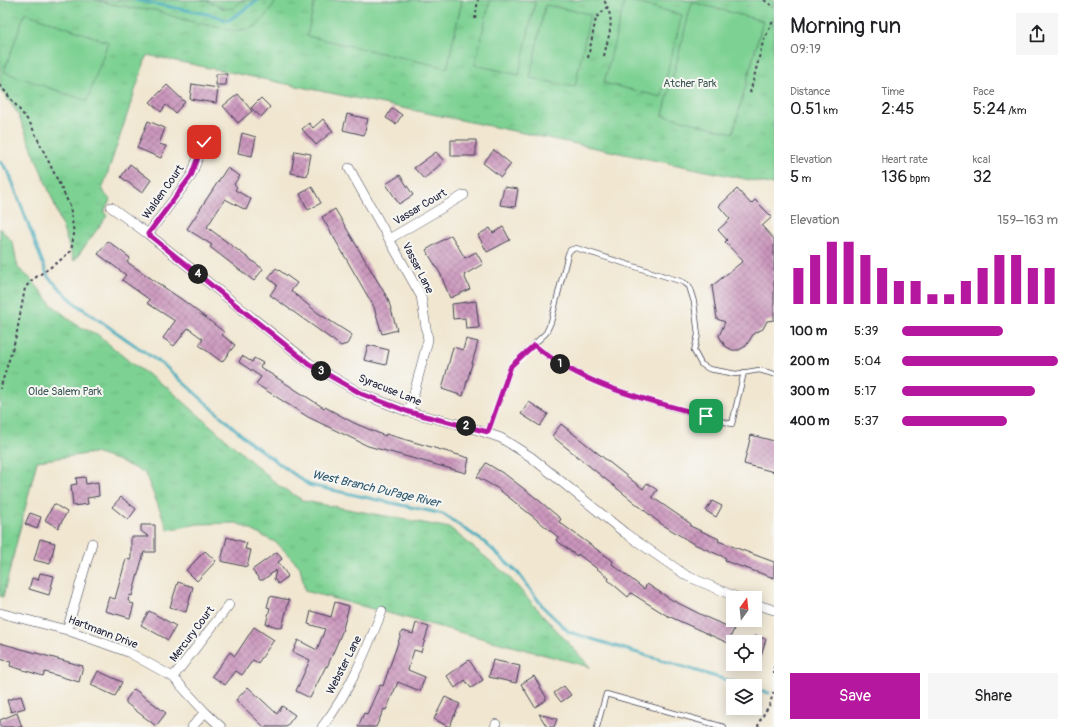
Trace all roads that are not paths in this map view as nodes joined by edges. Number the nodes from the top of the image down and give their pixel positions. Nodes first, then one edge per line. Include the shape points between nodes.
1 (204, 142) dead end
2 (349, 168) dead end
3 (464, 195) dead end
4 (111, 207) dead end
5 (148, 234) junction
6 (389, 240) junction
7 (534, 345) junction
8 (744, 372) junction
9 (774, 374) edge
10 (409, 412) junction
11 (488, 432) junction
12 (92, 543) dead end
13 (726, 593) edge
14 (229, 605) dead end
15 (762, 606) edge
16 (774, 610) edge
17 (382, 611) dead end
18 (0, 613) edge
19 (67, 630) junction
20 (173, 677) junction
21 (205, 712) junction
22 (192, 727) edge
23 (221, 727) edge
24 (322, 727) edge
25 (597, 727) edge
26 (724, 727) edge

1 - 5 street, Walden Court via 191,176
2 - 6 street, Vassar Lane
3 - 6 street, Vassar Court
4 - 5 street, Syracuse Lane
5 - 10 street, Syracuse Lane via 309,364 362,394
6 - 10 street, Vassar Lane via 421,296 428,340
7 - 8 lane via 551,359 592,382 732,424
7 - 8 lane via 546,333 552,322 568,254 576,248 689,286 694,302 698,335 695,356 709,369 736,374
7 - 11 lane via 511,366
8 - 9 lane via 759,370
10 - 11 street, Syracuse Lane
11 - 13 street, Syracuse Lane via 516,446 625,533 686,576
12 - 19 street
14 - 20 street, Mercury Court
15 - 16 street
17 - 24 street, Webster Lane via 362,659 332,714
18 - 19 street, Hartmann Drive
19 - 20 street, Hartmann Drive via 128,652
20 - 21 street, Hartmann Drive
21 - 22 street
21 - 23 street, Hartmann Drive
25 - 26 lane via 606,694

